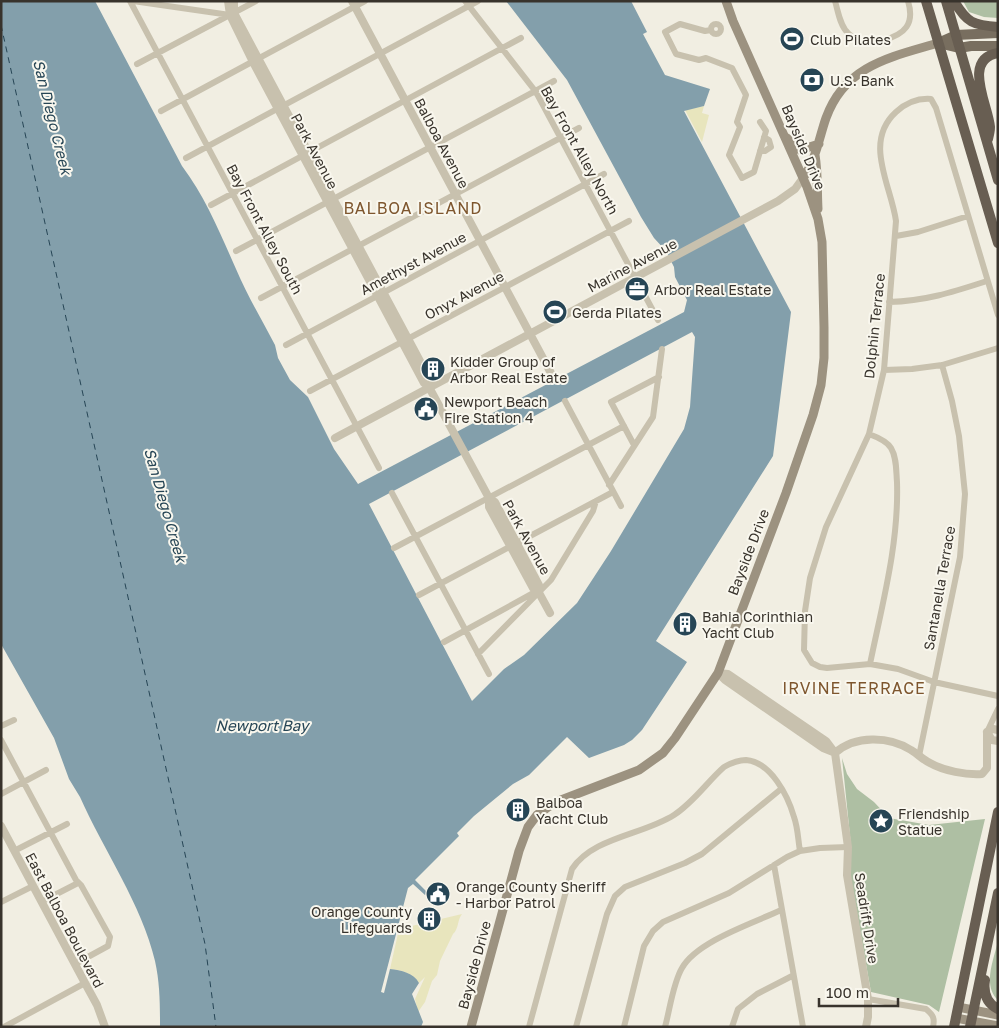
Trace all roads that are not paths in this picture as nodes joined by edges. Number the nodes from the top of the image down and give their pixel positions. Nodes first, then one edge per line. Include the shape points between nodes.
1 (131, 1) edge
2 (228, 1) edge
3 (234, 1) edge
4 (256, 1) edge
5 (365, 1) edge
6 (478, 1) edge
7 (726, 1) edge
8 (835, 1) edge
9 (908, 1) edge
10 (926, 1) edge
11 (946, 1) edge
12 (954, 1) edge
13 (353, 4) edge
14 (467, 4) edge
15 (232, 14) junction
16 (998, 27) edge
17 (711, 30) dead end
18 (998, 33) edge
19 (956, 36) junction
20 (521, 38) dead end
21 (938, 43) junction
22 (998, 46) edge
23 (959, 48) junction
24 (502, 49) junction
25 (157, 53) junction
26 (998, 53) edge
27 (380, 54) junction
28 (256, 60) junction
29 (136, 64) dead end
30 (554, 81) dead end
31 (536, 92) junction
32 (182, 100) junction
33 (406, 102) junction
34 (281, 107) junction
35 (161, 111) dead end
36 (760, 122) dead end
37 (579, 128) dead end
38 (784, 135) junction
39 (764, 137) junction
40 (560, 138) junction
41 (819, 144) junction
42 (988, 145) junction
43 (207, 146) junction
44 (430, 148) junction
45 (760, 151) junction
46 (306, 155) junction
47 (815, 155) junction
48 (186, 158) dead end
49 (604, 174) dead end
50 (803, 178) junction
51 (998, 180) edge
52 (585, 184) junction
53 (232, 194) junction
54 (454, 194) junction
55 (330, 201) junction
56 (211, 205) dead end
57 (968, 216) junction
58 (818, 219) junction
59 (629, 221) dead end
60 (610, 231) junction
61 (896, 236) junction
62 (257, 240) junction
63 (480, 242) junction
64 (998, 243) edge
65 (356, 248) junction
66 (236, 251) dead end
67 (635, 277) junction
68 (987, 281) junction
69 (282, 287) junction
70 (505, 287) junction
71 (380, 294) junction
72 (261, 298) dead end
73 (890, 302) junction
74 (998, 315) edge
75 (658, 320) dead end
76 (307, 334) junction
77 (530, 334) junction
78 (405, 340) junction
79 (286, 345) dead end
80 (998, 348) edge
81 (662, 349) dead end
82 (942, 365) junction
83 (884, 370) junction
84 (552, 375) dead end
85 (659, 377) junction
86 (332, 380) junction
87 (430, 388) junction
88 (310, 391) dead end
89 (565, 401) dead end
90 (624, 426) junction
91 (357, 427) junction
92 (869, 434) junction
93 (335, 438) dead end
94 (588, 445) junction
95 (634, 445) junction
96 (379, 468) dead end
97 (610, 485) junction
98 (613, 492) junction
99 (392, 493) dead end
100 (489, 498) junction
101 (596, 501) junction
102 (621, 506) dead end
103 (415, 537) junction
104 (513, 545) junction
105 (394, 548) dead end
106 (440, 584) junction
107 (538, 592) junction
108 (419, 595) dead end
109 (550, 613) dead end
110 (465, 630) junction
111 (444, 642) dead end
112 (478, 654) junction
113 (870, 664) junction
114 (718, 672) junction
115 (489, 674) dead end
116 (934, 682) junction
117 (998, 696) edge
118 (998, 708) edge
119 (14, 720) dead end
120 (1, 726) edge
121 (998, 730) edge
122 (987, 732) junction
123 (1, 740) edge
124 (998, 741) edge
125 (835, 753) junction
126 (920, 756) junction
127 (46, 770) dead end
128 (24, 782) junction
129 (781, 789) junction
130 (1, 794) edge
131 (998, 812) edge
132 (67, 824) dead end
133 (1, 826) edge
134 (50, 832) junction
135 (848, 847) junction
136 (14, 851) junction
137 (800, 851) junction
138 (774, 865) junction
139 (78, 883) junction
140 (33, 886) junction
141 (998, 893) edge
142 (1, 902) edge
143 (41, 902) junction
144 (781, 910) junction
145 (984, 960) junction
146 (74, 964) junction
147 (792, 976) junction
148 (85, 983) junction
149 (868, 999) junction
150 (998, 1009) edge
151 (973, 1010) junction
152 (998, 1015) edge
153 (956, 1017) edge
154 (971, 1024) edge
155 (998, 1026) edge
156 (4, 1027) edge
157 (105, 1027) edge
158 (471, 1027) edge
159 (529, 1027) edge
160 (576, 1027) edge
161 (624, 1027) edge
162 (665, 1027) edge
163 (732, 1027) edge
164 (803, 1027) edge
165 (866, 1027) edge
166 (933, 1027) edge

1 - 15 street
1 - 25 street, Bay Front Alley South
2 - 15 street, Park Avenue
3 - 15 street, Park Avenue
4 - 15 street
5 - 13 street
6 - 14 street
7 - 38 main road, Bayside Drive
8 - 9 street via 848,34 870,43 904,31 911,16
10 - 21 highway
11 - 19 highway
12 - 16 highway via 962,16 969,21
13 - 27 street, Balboa Avenue
13 - 28 street
14 - 24 street, Bay Front Alley North
14 - 27 street
15 - 25 street
15 - 28 street, Park Avenue
17 - 45 street via 680,24 665,32 676,54 699,60 706,58 732,68 737,77 746,96 730,155 742,178 754,172
18 - 19 main road
19 - 21 main road
19 - 23 highway
20 - 24 street
21 - 23 main road
21 - 41 main road via 883,59 858,74 836,98
21 - 64 highway
22 - 23 main road
23 - 42 highway
24 - 31 street, Bay Front Alley North
24 - 33 street
25 - 29 street
25 - 32 street, Bay Front Alley South
26 - 42 highway via 982,62 979,71 990,127
27 - 33 street, Balboa Avenue
27 - 34 street
28 - 32 street
28 - 34 street, Park Avenue
30 - 31 street
31 - 40 street, Bay Front Alley North
31 - 44 street
32 - 35 street
32 - 43 street, Bay Front Alley South
33 - 44 street, Balboa Avenue
33 - 46 street
34 - 43 street
34 - 46 street, Park Avenue
36 - 39 street via 766,131
37 - 40 street
38 - 41 main road via 800,150
38 - 50 main road, Bayside Drive
39 - 45 street
39 - 45 street via 769,140 771,148
40 - 52 street, Bay Front Alley North
40 - 54 street
41 - 47 main road
42 - 51 highway
43 - 48 street
43 - 53 street, Bay Front Alley South
44 - 54 street, Balboa Avenue
44 - 55 street
46 - 53 street
46 - 55 street, Park Avenue
47 - 50 main road
47 - 58 main road
49 - 52 street, Amethyst Avenue
50 - 58 main road, Bayside Drive
50 - 67 street, Marine Avenue via 790,193
52 - 60 street, Bay Front Alley North
52 - 63 street, Amethyst Avenue
53 - 56 street
53 - 62 street, Bay Front Alley South
54 - 63 street, Balboa Avenue
54 - 65 street
55 - 62 street
55 - 65 street, Park Avenue
57 - 61 street
57 - 61 street, Dolphin Terrace via 936,108 931,99 924,99 904,106 894,115 879,143 894,205
57 - 68 street
58 - 114 main road, Bayside Drive via 822,242 824,327 821,386 786,492
59 - 60 street, Onyx Avenue
60 - 67 street, Bay Front Alley North
60 - 70 street, Onyx Avenue
61 - 73 street, Dolphin Terrace
62 - 66 street
62 - 69 street, Bay Front Alley South
63 - 70 street, Balboa Avenue
63 - 71 street, Amethyst Avenue
65 - 69 street
65 - 71 street, Park Avenue
67 - 75 street, Bay Front Alley North
67 - 77 street, Marine Avenue
68 - 73 street via 937,297
68 - 74 street
69 - 72 street
69 - 76 street, Bay Front Alley South
70 - 77 street, Balboa Avenue
70 - 78 street, Onyx Avenue
71 - 76 street, Amethyst Avenue
71 - 78 street, Park Avenue
73 - 83 street, Dolphin Terrace
76 - 79 street, Amethyst Avenue
76 - 86 street, Bay Front Alley South
77 - 84 street, Balboa Avenue
77 - 87 street, Marine Avenue
78 - 86 street, Onyx Avenue
78 - 87 street, Park Avenue via 430,380
80 - 82 street
81 - 85 street
82 - 83 street
82 - 116 street, Santanella Terrace via 959,436 966,494 960,558
83 - 92 street, Dolphin Terrace
85 - 90 street via 611,402
85 - 95 street via 653,417
86 - 88 street, Onyx Avenue
86 - 91 street, Bay Front Alley South
87 - 91 street, Marine Avenue
87 - 100 street, Park Avenue
89 - 94 street
90 - 94 street
90 - 95 street
91 - 93 street, Marine Avenue
91 - 96 street, Bay Front Alley South
92 - 113 street via 892,449 897,492 893,549
92 - 113 street, Dolphin Terrace via 826,527 810,578 803,645 812,663 820,667
94 - 97 street
94 - 100 street
95 - 97 street
97 - 98 street
98 - 101 street
98 - 102 street
99 - 103 street
100 - 103 street
100 - 104 street, Park Avenue via 495,502
101 - 104 street
101 - 107 street via 551,580
103 - 105 street
103 - 106 street
104 - 106 street
104 - 107 street, Park Avenue via 539,585
106 - 108 street
106 - 110 street
107 - 109 street, Park Avenue
107 - 110 street
107 - 112 street
110 - 111 street
110 - 112 street
112 - 115 street
113 - 116 street via 898,669
114 - 125 street via 724,680
114 - 158 main road, Bayside Drive via 663,753 628,776 561,800 543,811 528,827
116 - 117 street
116 - 126 street, Santanella Terrace
118 - 122 street
119 - 120 street
121 - 122 street
122 - 124 street via 992,740
122 - 126 street via 987,768 982,774 938,767
123 - 128 street
125 - 126 street via 861,741 879,740 900,744
125 - 135 street, Seadrift Drive
127 - 128 street
128 - 130 street
128 - 134 street
129 - 137 street via 795,818
129 - 159 street via 760,764 746,760 732,763 720,770 684,809 660,824 598,846 578,860 569,879
129 - 160 street via 702,854 625,887 615,896 607,914
131 - 153 highway
132 - 134 street
133 - 136 street, East Balboa Boulevard
134 - 136 street
134 - 139 street
135 - 137 street
135 - 149 street, Seadrift Drive via 847,875
136 - 140 street, East Balboa Boulevard
137 - 138 street
138 - 144 street
138 - 161 street via 729,893 663,922 653,931 644,946
139 - 143 street
139 - 146 street via 110,942
140 - 142 street
140 - 143 street, East Balboa Boulevard
141 - 145 highway
143 - 146 street, East Balboa Boulevard
144 - 147 street
144 - 162 street via 706,944 693,954 683,967
145 - 150 highway via 985,994
145 - 151 highway
146 - 148 street, East Balboa Boulevard
147 - 163 street via 757,994 738,1009
147 - 164 street
148 - 156 street
148 - 157 street, East Balboa Boulevard
149 - 165 street, Seadrift Drive
149 - 166 street via 926,1010 935,1020
151 - 152 main road
151 - 153 main road
151 - 154 highway
153 - 154 main road
154 - 155 main road

